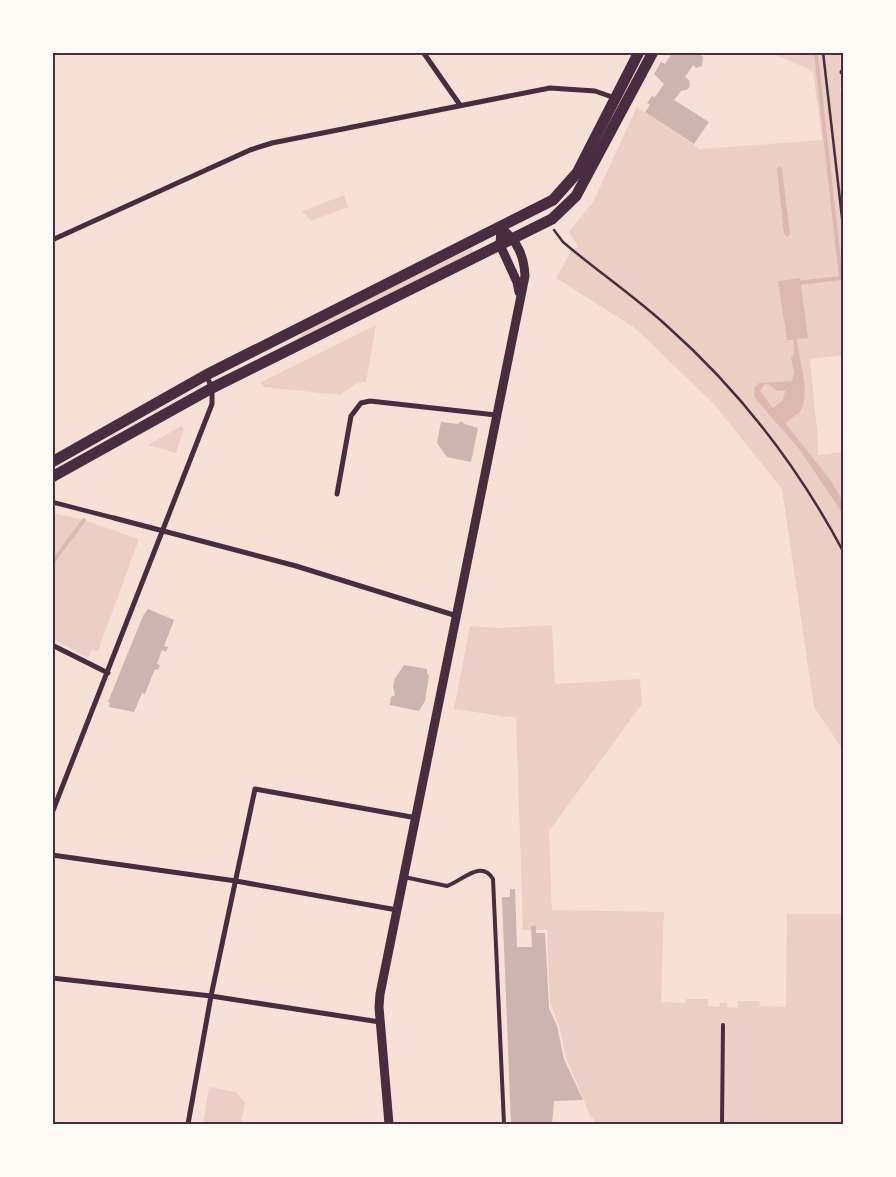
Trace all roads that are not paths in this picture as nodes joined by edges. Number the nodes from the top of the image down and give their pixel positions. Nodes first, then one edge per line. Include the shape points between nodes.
1 (424, 52) edge
2 (639, 52) edge
3 (653, 52) edge
4 (616, 99) junction
5 (460, 105) junction
6 (501, 228) junction
7 (514, 239) junction
8 (52, 240) edge
9 (500, 245) junction
10 (520, 297) junction
11 (206, 375) junction
12 (212, 388) junction
13 (496, 415) junction
14 (52, 462) edge
15 (52, 477) edge
16 (337, 494) dead end
17 (52, 502) edge
18 (114, 518) joint
19 (162, 531) junction
20 (457, 616) junction
21 (52, 645) edge
22 (108, 673) junction
23 (52, 812) edge
24 (417, 818) junction
25 (52, 855) edge
26 (404, 877) junction
27 (236, 882) junction
28 (397, 910) junction
29 (52, 978) edge
30 (211, 996) junction
31 (380, 1022) junction
32 (723, 1025) dead end
33 (188, 1124) edge
34 (389, 1124) edge
35 (504, 1124) edge
36 (722, 1124) edge

1 - 5 street
2 - 4 main road
3 - 7 main road via 576,196 552,219
4 - 5 street via 594,91 550,88
4 - 6 main road via 568,186 545,206
5 - 8 street via 260,146
6 - 7 street
6 - 9 street
6 - 11 main road
7 - 9 main road
7 - 10 street via 524,265
9 - 10 street via 517,282
9 - 12 main road
10 - 13 street
11 - 12 street
11 - 14 main road
12 - 15 main road
12 - 19 street via 212,404
13 - 16 street via 370,401 361,403 351,416
13 - 20 street
17 - 18 street
18 - 19 street
19 - 20 street via 296,566
19 - 22 street
20 - 24 street
21 - 22 street
22 - 23 street
24 - 26 street
24 - 27 street via 255,789
25 - 27 street
26 - 28 street
26 - 35 lane via 448,886 473,871 483,871 493,879
27 - 28 street
27 - 30 street
28 - 31 street via 380,994
29 - 30 street
30 - 31 street
30 - 33 street
31 - 34 street
32 - 36 lane

